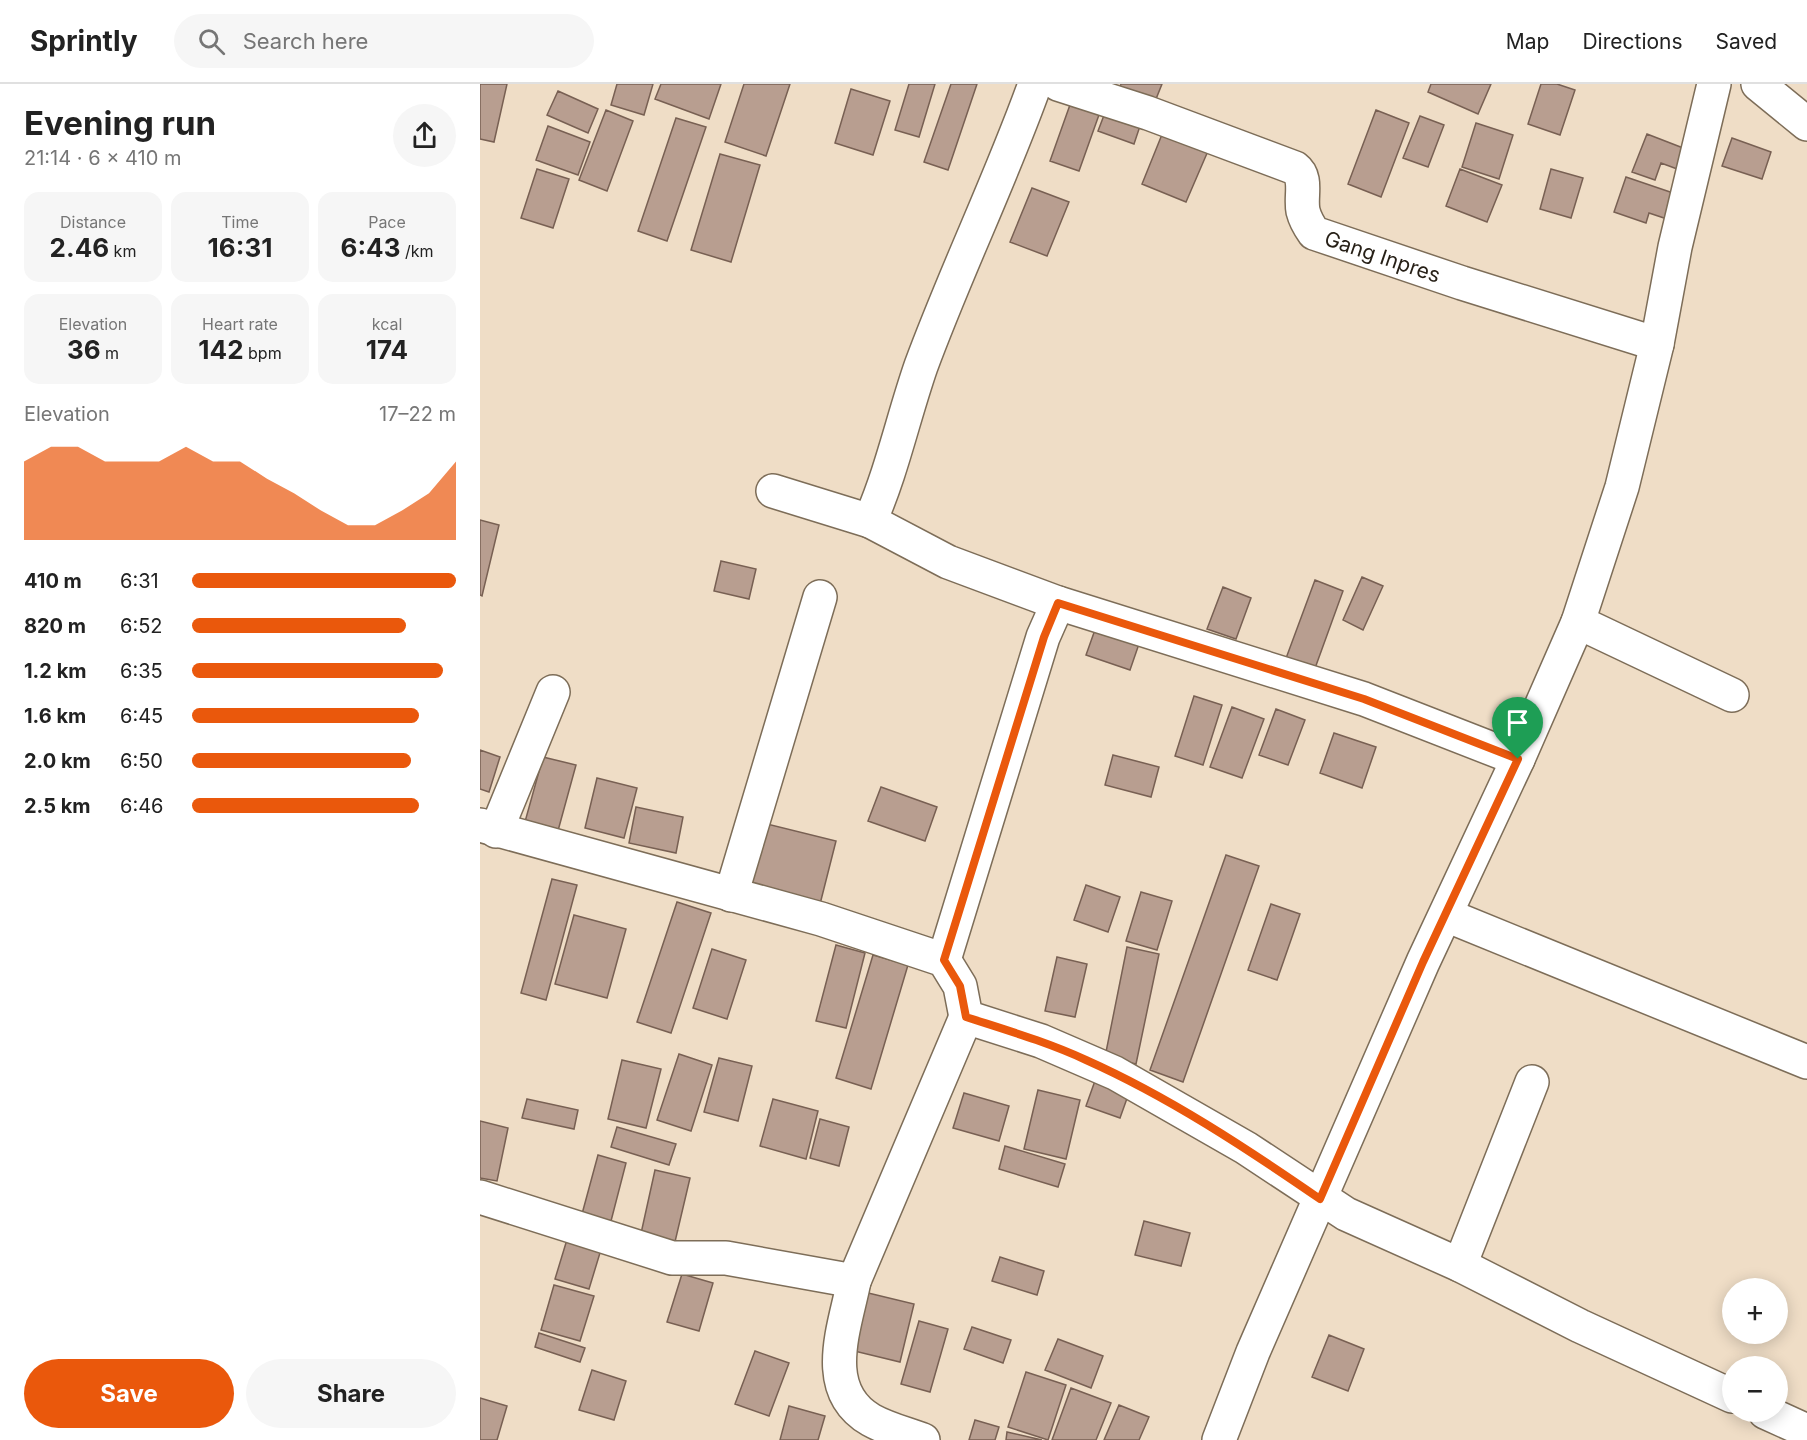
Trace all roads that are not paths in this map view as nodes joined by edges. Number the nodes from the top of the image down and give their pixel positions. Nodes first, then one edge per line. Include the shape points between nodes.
1 (1035, 84) edge
2 (1058, 84) edge
3 (1714, 84) edge
4 (1758, 84) edge
5 (1807, 124) edge
6 (1657, 344) junction
7 (773, 491) dead end
8 (870, 521) junction
9 (820, 597) dead end
10 (1058, 603) junction
11 (1578, 622) junction
12 (553, 692) dead end
13 (1732, 695) dead end
14 (1518, 759) junction
15 (488, 828) edge
16 (730, 895) junction
17 (1446, 915) junction
18 (944, 960) junction
19 (966, 1017) junction
20 (1807, 1062) edge
21 (1532, 1082) dead end
22 (480, 1197) edge
23 (1320, 1199) junction
24 (1460, 1265) junction
25 (854, 1281) junction
26 (1722, 1391) edge
27 (1787, 1422) edge
28 (1807, 1431) edge
29 (923, 1440) edge
30 (1219, 1440) edge

1 - 8 street via 1007,162 921,367 885,487
2 - 6 street, Gang Inpres via 1295,168 1302,180 1303,209 1314,232 1451,280
3 - 6 street via 1675,247
4 - 5 street
6 - 11 street via 1622,487
7 - 8 street
8 - 10 street via 948,562
9 - 16 street
10 - 14 street via 1364,699
10 - 18 street
11 - 13 street
11 - 14 street
12 - 15 street
14 - 17 street
15 - 16 street
16 - 18 street via 821,919
17 - 20 street
17 - 23 street
18 - 19 street via 960,986
19 - 23 street via 1041,1041 1132,1082 1246,1148
19 - 25 street
21 - 24 street
22 - 25 street via 672,1258 726,1258
23 - 24 street
23 - 30 street
24 - 26 street
25 - 29 street via 838,1359 839,1376 855,1409 872,1421
27 - 28 street

